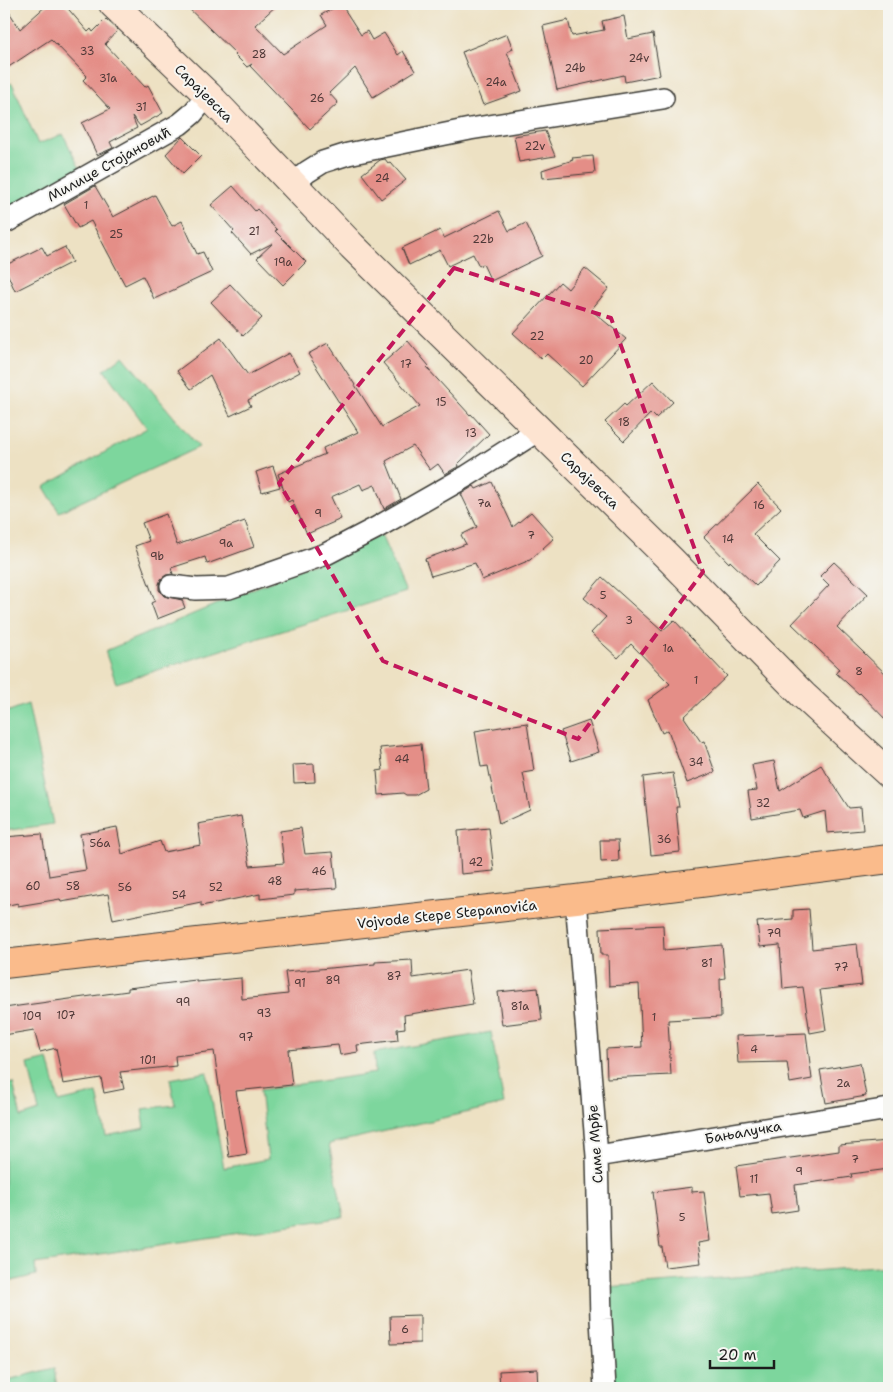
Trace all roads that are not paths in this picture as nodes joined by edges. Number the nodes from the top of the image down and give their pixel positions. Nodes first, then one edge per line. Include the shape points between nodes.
1 (113, 4) edge
2 (208, 96) junction
3 (663, 98) dead end
4 (294, 184) junction
5 (4, 223) edge
6 (539, 430) junction
7 (171, 586) dead end
8 (889, 774) edge
9 (889, 848) edge
10 (877, 860) edge
11 (576, 900) junction
12 (4, 964) edge
13 (889, 1109) edge
14 (597, 1156) junction
15 (605, 1388) edge

1 - 2 main road, Сарајевска
2 - 4 main road, Сарајевска
2 - 5 street, Милице Стојановић via 180,124
3 - 4 street via 470,129 348,154 323,162
4 - 6 main road, Сарајевска via 352,246
6 - 7 street via 466,476 326,554 229,588
6 - 8 main road, Сарајевска via 803,695
9 - 10 main road
10 - 11 main road, Vojvode Stepe Stepanovića
11 - 12 main road, Vojvode Stepe Stepanovića
11 - 14 street, Симе Мрђе
13 - 14 street, Бањалучка
14 - 15 street, Симе Мрђе

